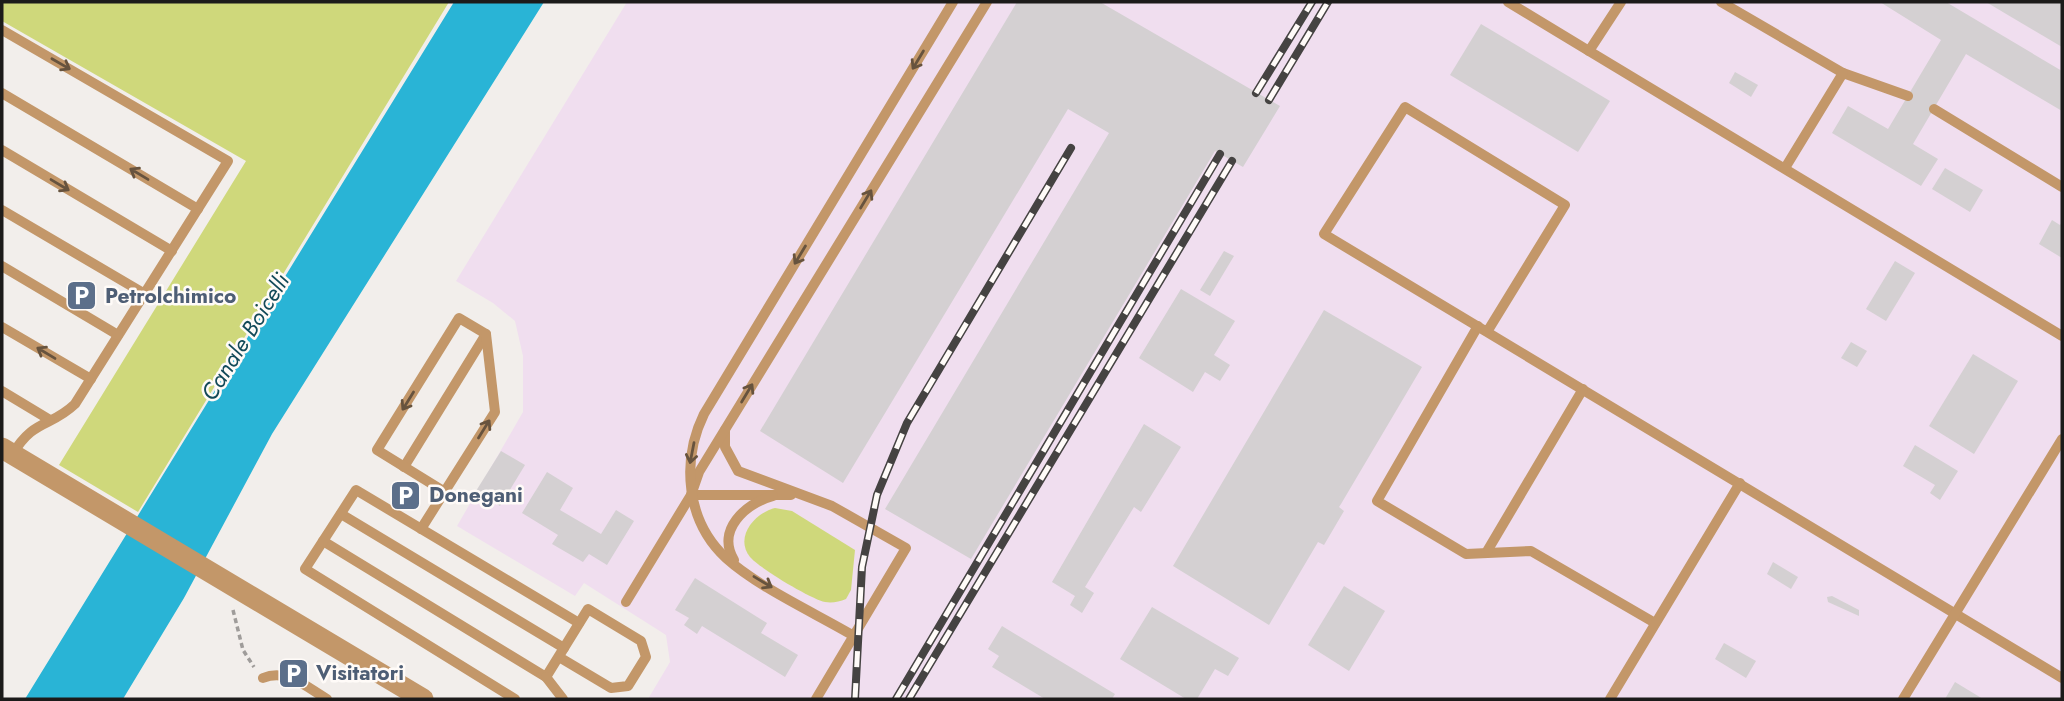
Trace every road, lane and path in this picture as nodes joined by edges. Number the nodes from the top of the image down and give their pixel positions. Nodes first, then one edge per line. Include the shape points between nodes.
1 (953, 2) edge
2 (987, 2) edge
3 (1508, 2) edge
4 (1621, 2) edge
5 (1721, 2) edge
6 (2, 30) edge
7 (1589, 51) junction
8 (1843, 73) junction
9 (2, 93) edge
10 (1908, 96) dead end
11 (1934, 109) dead end
12 (2, 150) edge
13 (1785, 168) junction
14 (2062, 187) edge
15 (2, 209) edge
16 (198, 209) junction
17 (172, 251) junction
18 (2, 266) edge
19 (145, 294) junction
20 (2, 327) edge
21 (1482, 329) junction
22 (486, 334) junction
23 (118, 335) junction
24 (2062, 336) edge
25 (91, 379) junction
26 (1583, 389) junction
27 (2, 391) edge
28 (50, 420) junction
29 (726, 429) junction
30 (2062, 439) edge
31 (7, 452) edge
32 (404, 467) junction
33 (1740, 483) junction
34 (446, 489) junction
35 (783, 494) junction
36 (691, 495) junction
37 (808, 497) junction
38 (341, 514) junction
39 (421, 529) junction
40 (323, 541) junction
41 (1486, 553) junction
42 (741, 569) junction
43 (228, 583) junction
44 (626, 602) dead end
45 (1956, 613) junction
46 (579, 623) junction
47 (1655, 623) junction
48 (854, 636) junction
49 (561, 653) junction
50 (546, 677) junction
51 (263, 678) joint
52 (2062, 678) edge
53 (327, 699) edge
54 (423, 699) edge
55 (515, 699) edge
56 (564, 699) edge
57 (816, 699) edge
58 (1610, 699) edge
59 (1903, 699) edge

1 -> 36 lane via 704,414 690,461
29 -> 2 lane
3 - 7 lane
4 - 7 lane
5 - 8 lane
6 -> 16 lane via 228,161
7 - 13 lane
8 - 10 lane
8 - 13 lane
16 -> 9 lane
11 - 14 lane
12 -> 17 lane
13 - 24 lane
15 - 19 lane
16 - 17 lane
17 - 19 lane
18 - 23 lane
19 - 23 lane
25 -> 20 lane
21 - 21 lane via 1324,234 1405,107 1565,205
21 - 26 lane
21 - 41 lane via 1377,501 1466,554
22 - 32 lane
22 -> 32 lane via 459,318 377,450
34 -> 22 lane via 495,412
23 - 25 lane
25 - 28 lane via 75,404
26 - 33 lane
26 - 41 lane
27 - 28 lane
28 - 31 lane
29 - 36 lane via 699,472
29 - 37 lane via 725,447 738,471
30 - 45 lane
31 - 43 street
32 - 34 lane
33 - 45 lane
33 - 47 lane
34 - 39 lane
35 - 36 lane
35 - 37 lane
35 - 42 lane via 755,503 733,523 729,549
36 - 42 lane via 715,547
36 - 44 lane
37 - 48 lane via 842,510 906,548
38 - 39 lane via 356,489
38 - 40 lane
38 - 49 lane
39 - 46 lane
40 - 50 lane
40 - 55 lane via 305,569
41 - 47 lane via 1531,551
42 -> 48 lane
43 - 51 path via 243,650
43 - 54 street
45 - 52 lane
45 - 59 lane
46 - 49 lane
46 - 49 lane via 588,609 641,641 646,657 628,686 611,688
47 - 58 lane
48 - 57 lane
49 - 50 lane
50 - 56 lane
51 - 53 lane via 286,674

